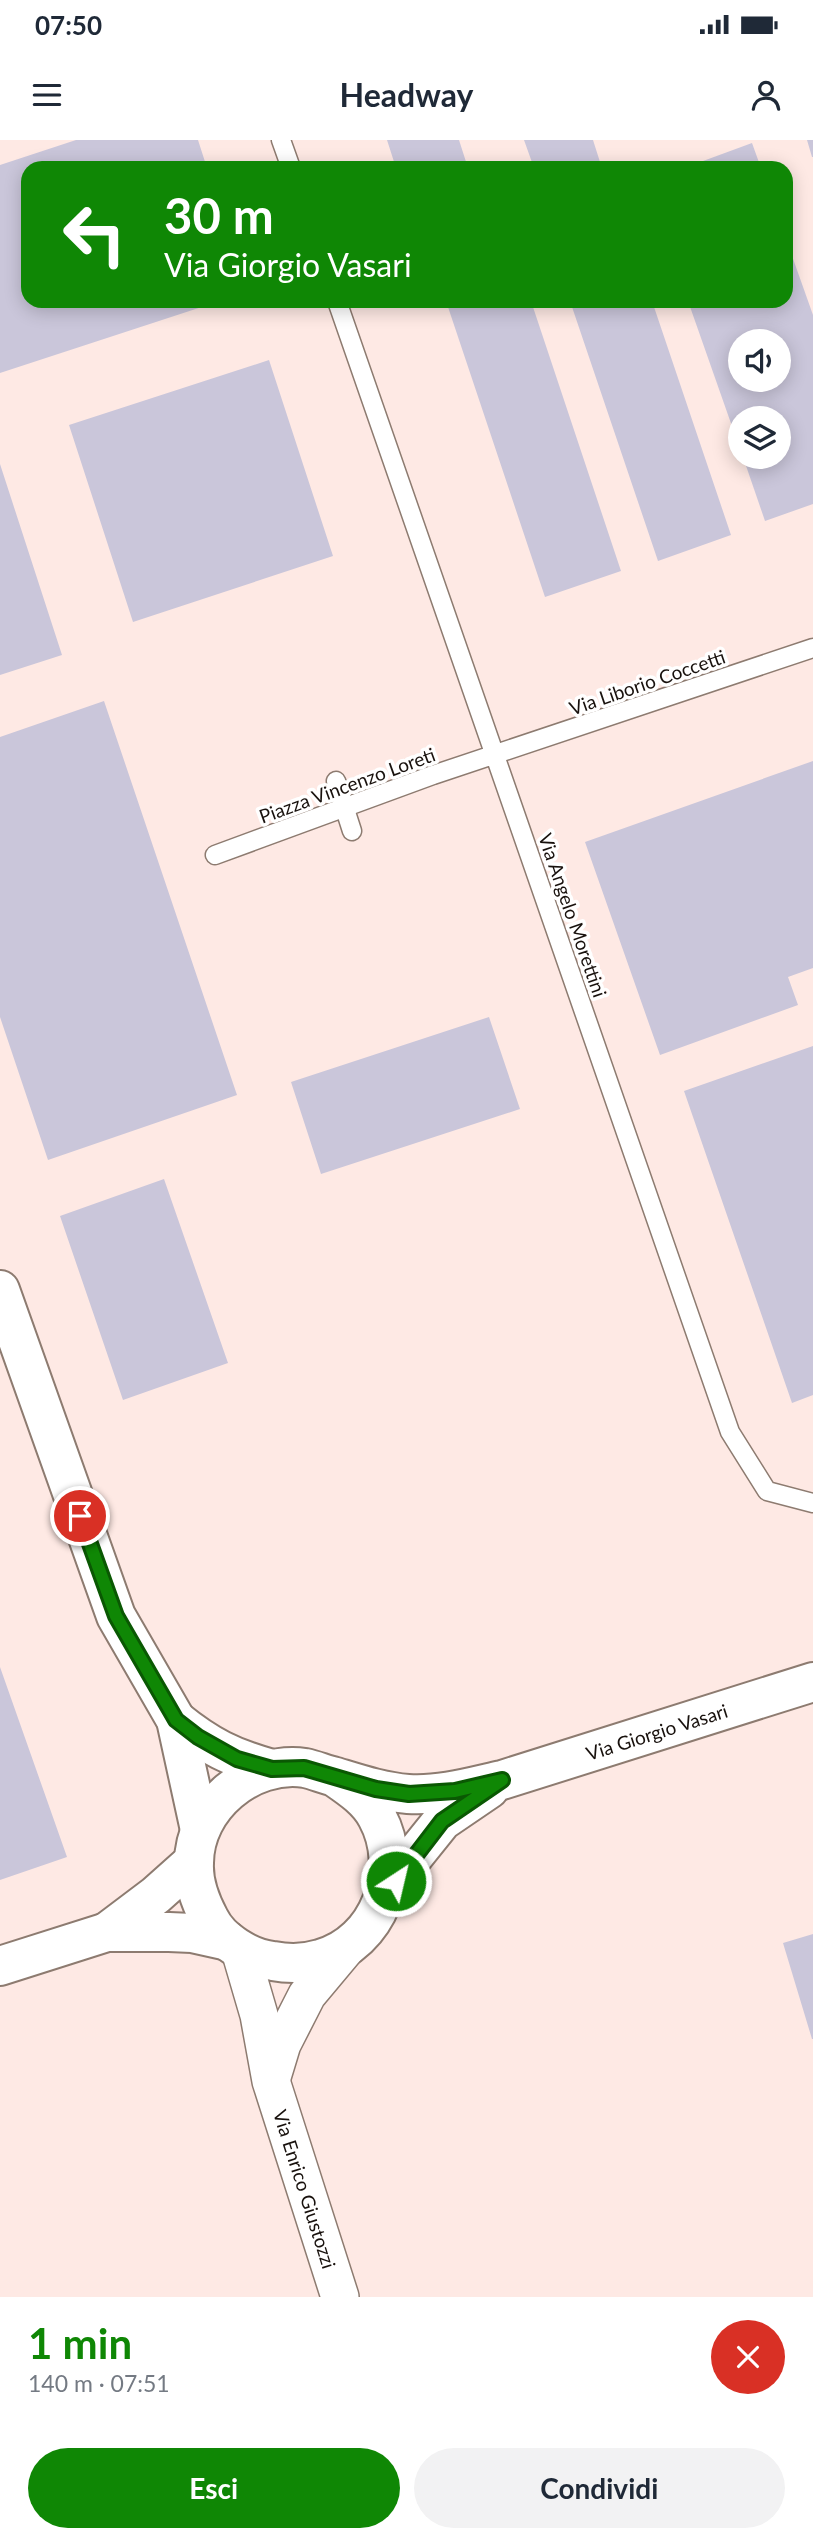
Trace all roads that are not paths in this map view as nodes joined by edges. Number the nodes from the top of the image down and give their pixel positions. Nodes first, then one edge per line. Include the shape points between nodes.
1 (281, 140) edge
2 (288, 161) edge
3 (339, 308) edge
4 (813, 648) edge
5 (495, 755) junction
6 (336, 781) dead end
7 (345, 808) junction
8 (352, 831) dead end
9 (215, 855) dead end
10 (0, 1290) edge
11 (813, 1503) edge
12 (813, 1682) edge
13 (176, 1720) junction
14 (272, 1769) junction
15 (336, 1777) junction
16 (502, 1780) junction
17 (197, 1846) junction
18 (383, 1901) junction
19 (107, 1932) junction
20 (234, 1945) junction
21 (348, 1946) junction
22 (0, 1966) edge
23 (271, 2081) junction
24 (340, 2297) edge

1 - 2 lane
3 - 5 lane, Via Angelo Morettini
4 - 5 lane, Via Liborio Coccetti
5 - 7 lane, Piazza Vincenzo Loreti
5 - 11 lane, Via Angelo Morettini via 730,1432 767,1491
6 - 7 lane
7 - 8 lane
7 - 9 lane, Piazza Vincenzo Loreti
10 - 13 main road via 116,1616
12 - 16 main road, Via Giorgio Vasari
13 - 14 main road via 237,1759
13 - 17 main road
14 - 15 main road via 304,1768
14 - 17 main road via 242,1781 217,1802
15 - 16 main road, Via Giorgio Vasari via 409,1794 455,1791
15 - 18 main road via 359,1794 377,1817 388,1844 390,1873
16 - 18 main road, Via Giorgio Vasari via 442,1821
17 - 19 main road via 156,1895
17 - 20 main road via 198,1895 212,1924
18 - 21 main road via 369,1927
19 - 20 main road via 192,1933
19 - 22 main road
20 - 21 main road via 265,1960 294,1964 322,1959
20 - 23 street, Via Enrico Giustozzi via 259,2015
21 - 23 street via 307,1995 282,2044
23 - 24 street, Via Enrico Giustozzi

